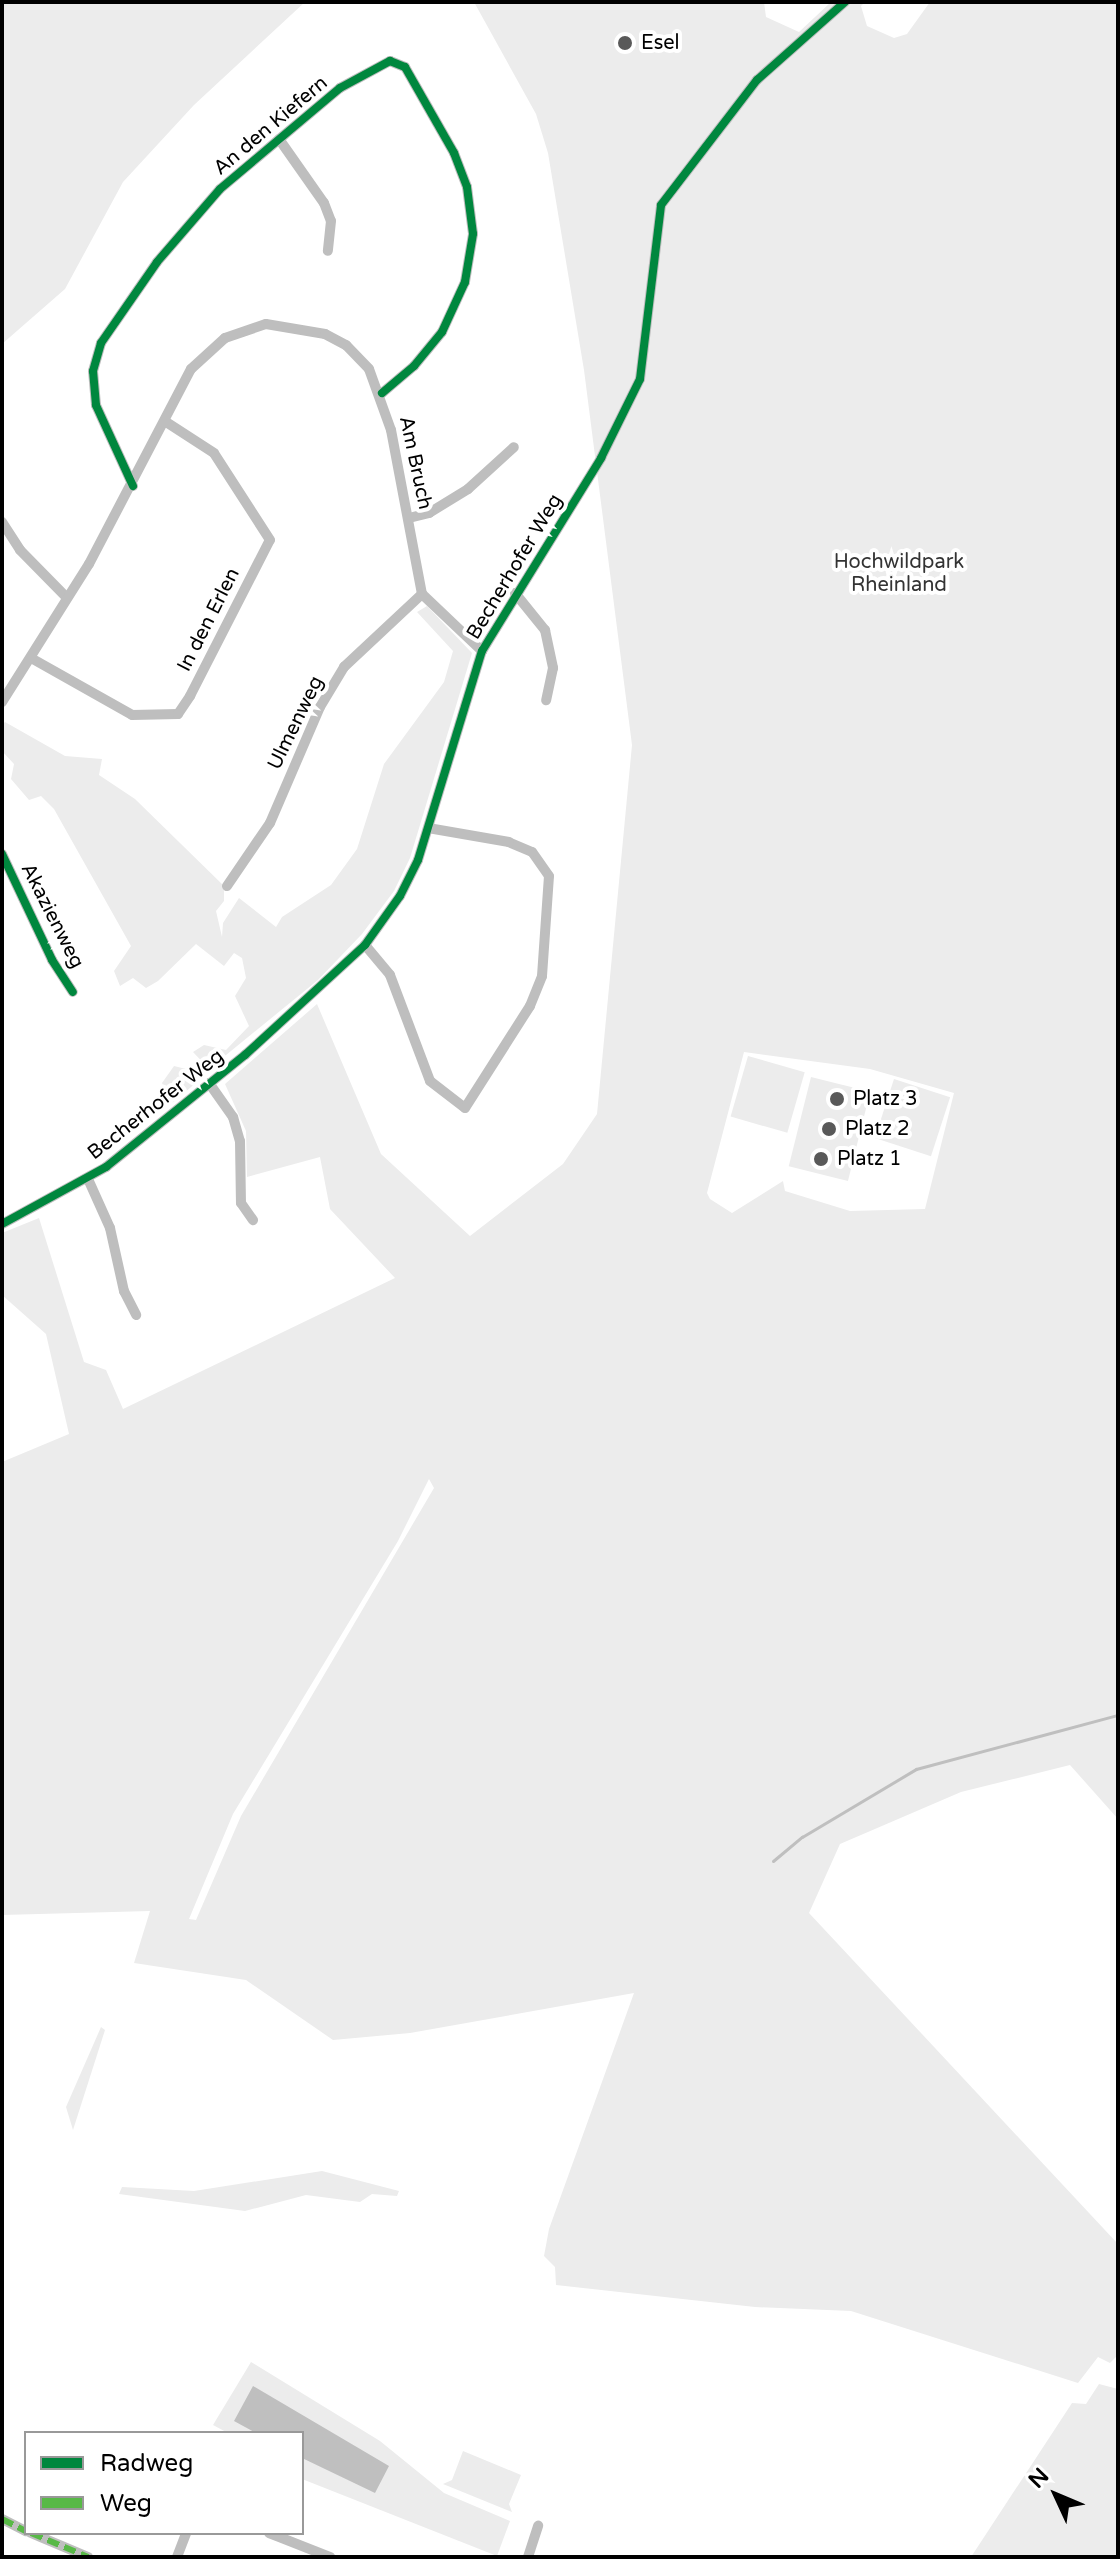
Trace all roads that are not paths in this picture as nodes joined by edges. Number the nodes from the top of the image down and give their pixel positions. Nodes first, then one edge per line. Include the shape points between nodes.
1 (845, 2) edge
2 (279, 139) junction
3 (328, 251) dead end
4 (382, 393) junction
5 (166, 422) junction
6 (514, 447) dead end
7 (133, 486) junction
8 (409, 518) junction
9 (2, 522) edge
10 (515, 593) junction
11 (422, 594) junction
12 (67, 598) junction
13 (482, 651) junction
14 (31, 658) junction
15 (546, 700) dead end
16 (2, 702) edge
17 (428, 828) junction
18 (2, 854) edge
19 (227, 886) dead end
20 (365, 945) junction
21 (73, 992) dead end
22 (209, 1083) junction
23 (88, 1179) junction
24 (253, 1220) dead end
25 (2, 1224) edge
26 (136, 1315) dead end
27 (2, 2519) edge
28 (538, 2526) dead end
29 (24, 2530) edge
30 (35, 2535) edge
31 (185, 2535) edge
32 (274, 2535) edge
33 (88, 2557) edge
34 (177, 2557) edge
35 (330, 2557) edge
36 (528, 2557) edge

1 - 10 street, Becherhofer Weg via 757,80 669,190 655,225 640,379 601,458
2 - 3 street via 324,203 331,221
2 - 4 street, An den Kiefern via 340,88 390,61 405,67 454,153 467,187 473,234 465,282 442,332
2 - 7 street, An den Kiefern via 198,212 101,343 93,371 96,405
4 - 5 street, Am Bruch via 346,345 302,327 266,324 225,338 191,369
4 - 8 street, Am Bruch
5 - 7 street, Am Bruch
5 - 14 street, In den Erlen via 214,453 270,540 190,696 178,714 132,715
6 - 8 street via 468,489 429,513
7 - 12 street, Am Bruch
8 - 11 street, Am Bruch
9 - 12 street via 20,550
10 - 13 street, Becherhofer Weg
10 - 15 street via 545,630 553,668
11 - 13 street
11 - 19 street, Ulmenweg via 344,667 320,707 270,823
12 - 14 street, Am Bruch
13 - 17 street, Becherhofer Weg
14 - 16 street, Am Bruch
17 - 20 street, Becherhofer Weg via 400,896
17 - 20 street via 509,842 532,852 549,876 542,976 530,1006 465,1108 430,1081 390,975
18 - 21 street, Akazienweg via 52,960
20 - 22 street, Becherhofer Weg
22 - 23 street, Becherhofer Weg
22 - 24 street via 233,1117 240,1141 241,1203
23 - 25 street, Becherhofer Weg
23 - 26 street via 110,1228 124,1291
27 - 29 street
28 - 36 street
30 - 33 street
31 - 34 street
32 - 35 street

